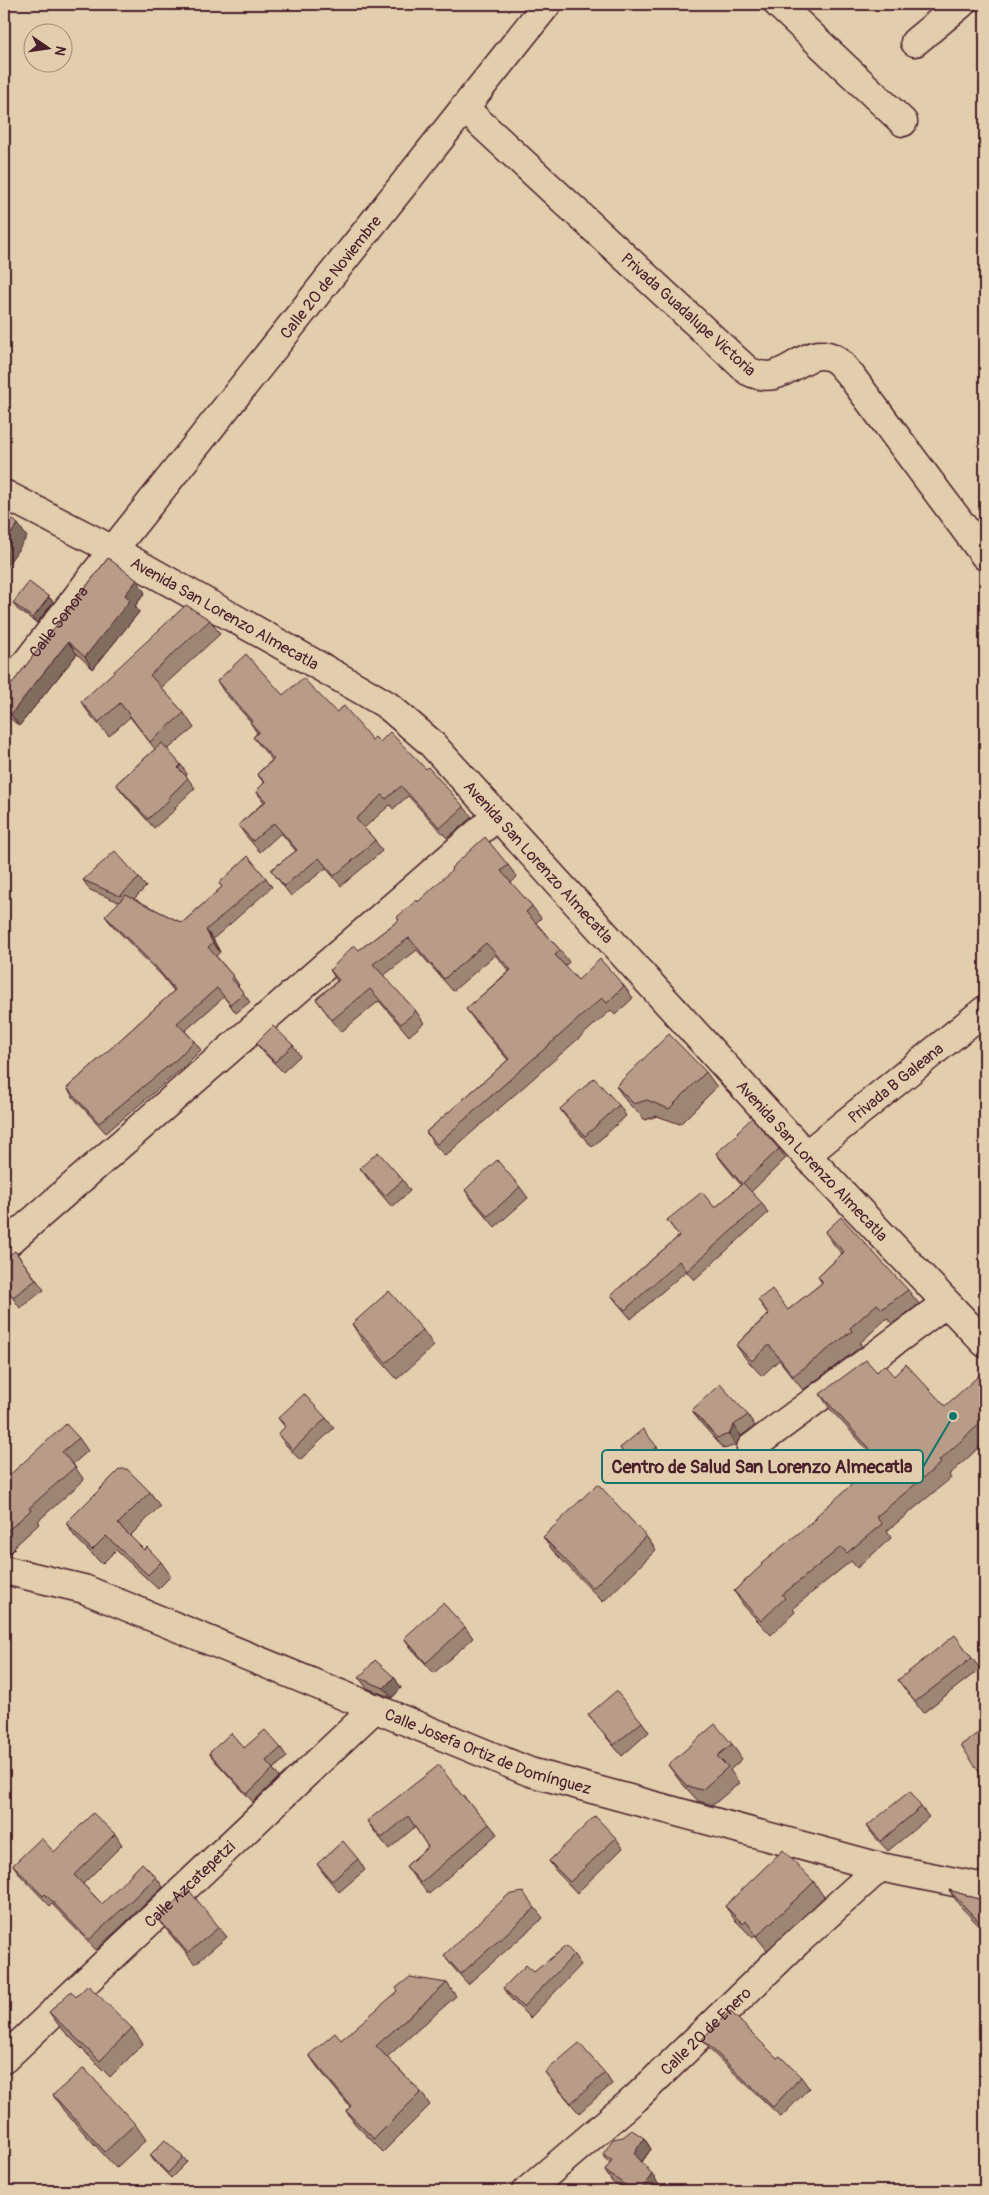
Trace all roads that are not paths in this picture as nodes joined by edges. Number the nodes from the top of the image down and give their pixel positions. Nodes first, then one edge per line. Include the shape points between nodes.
1 (547, 4) edge
2 (778, 4) edge
3 (961, 4) edge
4 (915, 42) dead end
5 (464, 108) junction
6 (903, 122) dead end
7 (4, 494) edge
8 (113, 550) junction
9 (985, 556) edge
10 (4, 692) edge
11 (497, 816) junction
12 (985, 1010) edge
13 (806, 1155) junction
14 (4, 1246) edge
15 (946, 1302) junction
16 (985, 1343) edge
17 (751, 1448) dead end
18 (4, 1570) edge
19 (374, 1708) junction
20 (880, 1867) junction
21 (985, 1888) edge
22 (4, 2059) edge
23 (527, 2191) edge

1 - 5 street, Calle 20 de Noviembre
2 - 6 street
3 - 4 street
5 - 8 street, Calle 20 de Noviembre
5 - 9 street, Privada Guadalupe Victoria via 748,371 760,377 773,376 806,359 821,355 836,359
7 - 8 street, Avenida San Lorenzo Almecatla
8 - 10 street, Calle Sonora
8 - 11 street, Avenida San Lorenzo Almecatla via 387,705 430,742
11 - 13 street, Avenida San Lorenzo Almecatla
11 - 14 street
12 - 13 street, Privada B Galeana
13 - 15 street, Avenida San Lorenzo Almecatla
15 - 16 street, Avenida San Lorenzo Almecatla
15 - 17 street
18 - 19 street, Calle Josefa Ortiz de Domínguez via 84,1589
19 - 20 street, Calle Josefa Ortiz de Domínguez via 530,1772
19 - 22 street, Calle Azcatepetzi
20 - 21 street, Calle Josefa Ortiz de Domínguez
20 - 23 street, Calle 20 de Enero via 796,1943 636,2098

